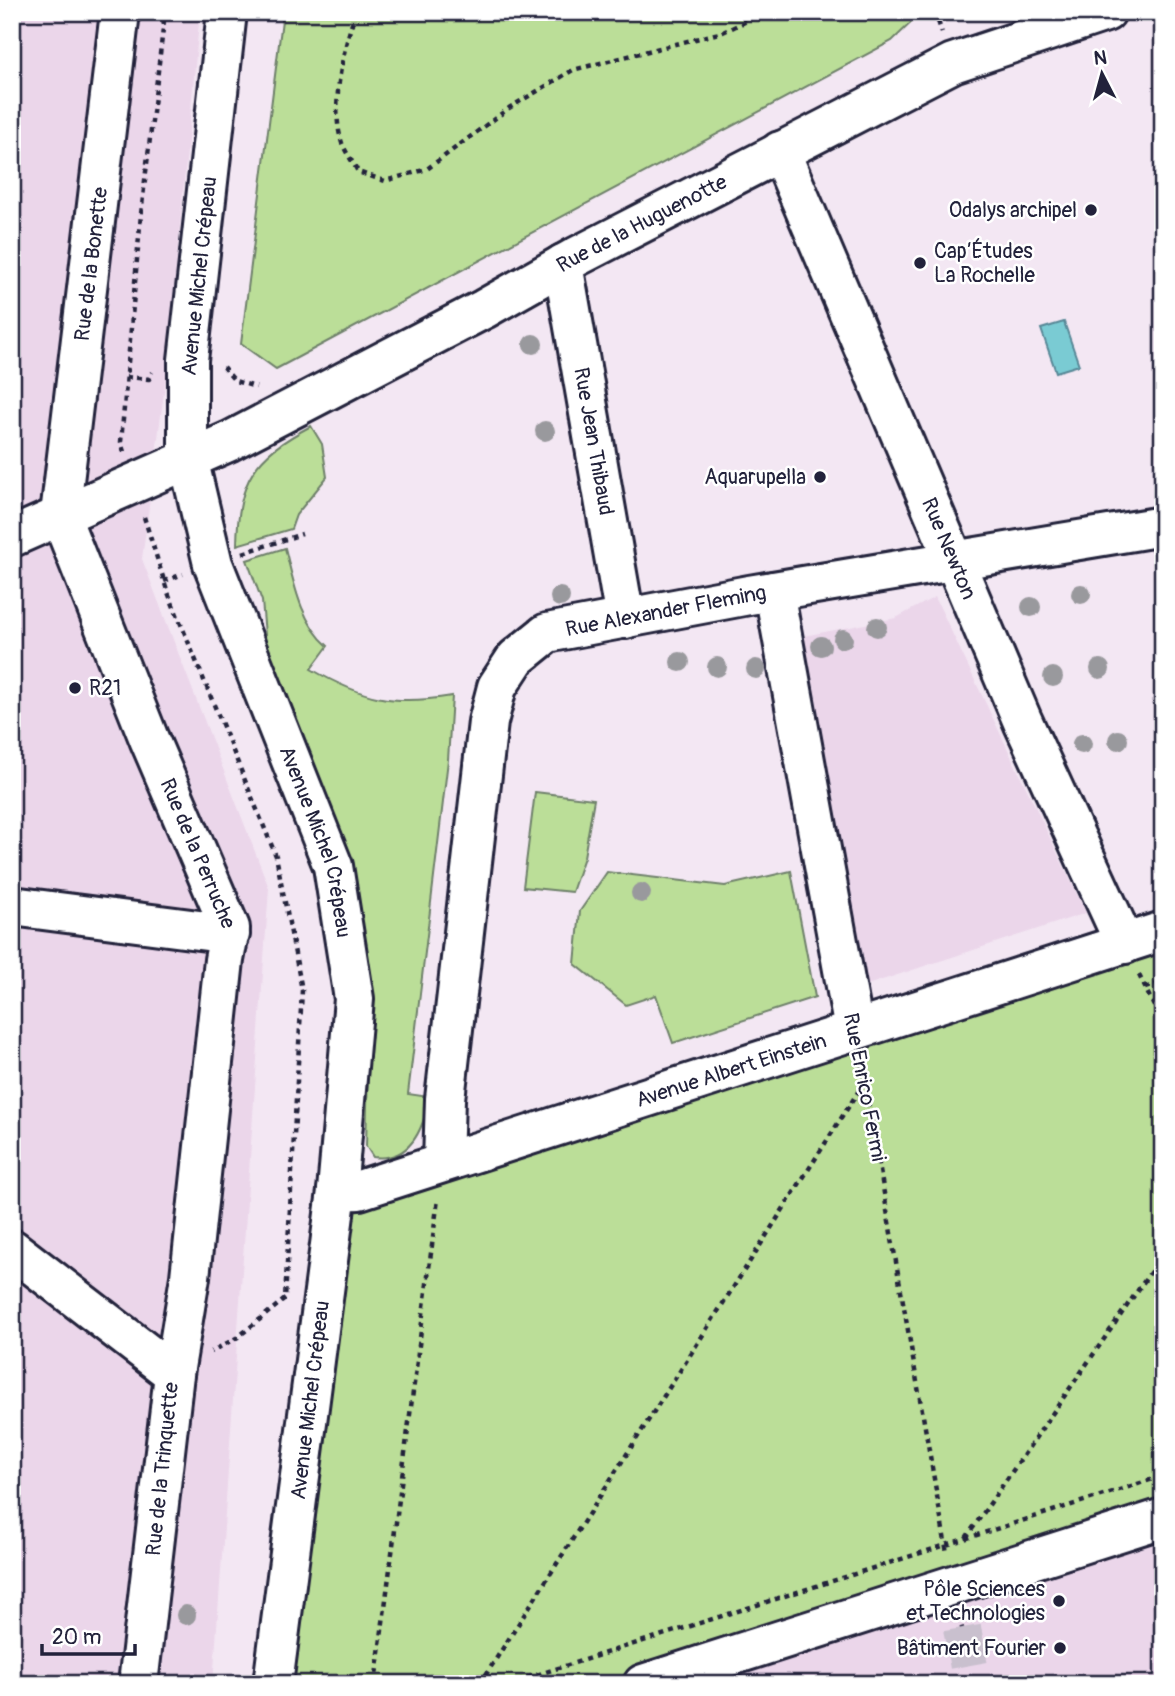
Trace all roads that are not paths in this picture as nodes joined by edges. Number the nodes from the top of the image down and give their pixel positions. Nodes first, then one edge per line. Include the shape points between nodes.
1 (120, 12) edge
2 (227, 12) edge
3 (1106, 12) edge
4 (780, 151) junction
5 (563, 264) junction
6 (188, 458) junction
7 (60, 515) junction
8 (1163, 526) edge
9 (12, 537) edge
10 (954, 560) junction
11 (774, 591) junction
12 (625, 619) junction
13 (12, 906) edge
14 (1163, 931) edge
15 (230, 934) junction
16 (1125, 944) junction
17 (854, 1030) junction
18 (443, 1162) junction
19 (337, 1192) junction
20 (12, 1249) edge
21 (174, 1374) junction
22 (1163, 1518) edge
23 (138, 1684) edge
24 (273, 1684) edge
25 (643, 1684) edge

1 - 7 street, Rue de la Bonette
2 - 6 street, Avenue Michel Crépeau via 188,360
3 - 4 street, Rue de la Huguenotte via 953,63
4 - 5 street, Rue de la Huguenotte
4 - 10 street, Rue Newton
5 - 6 street, Rue de la Huguenotte via 484,309
5 - 12 street, Rue Jean Thibaud
6 - 7 street
6 - 19 street, Avenue Michel Crépeau via 213,564 333,866 354,999
7 - 9 street
7 - 15 street, Rue de la Perruche
8 - 10 street, Rue Alexander Fleming
10 - 11 street, Rue Alexander Fleming
10 - 16 street, Rue Newton
11 - 12 street, Rue Alexander Fleming
11 - 17 street, Rue Enrico Fermi
12 - 18 street, Rue Alexander Fleming via 547,634 516,659 497,687 488,722 445,1099
13 - 15 street
14 - 16 street, Avenue Albert Einstein
15 - 21 street, Rue de la Perruche via 190,1277
16 - 17 street, Avenue Albert Einstein
17 - 18 street, Avenue Albert Einstein
18 - 19 street, Avenue Albert Einstein via 359,1190
19 - 24 street, Avenue Michel Crépeau
20 - 21 street, Rue de la Trinquette
21 - 23 street, Rue de la Trinquette
22 - 25 street

